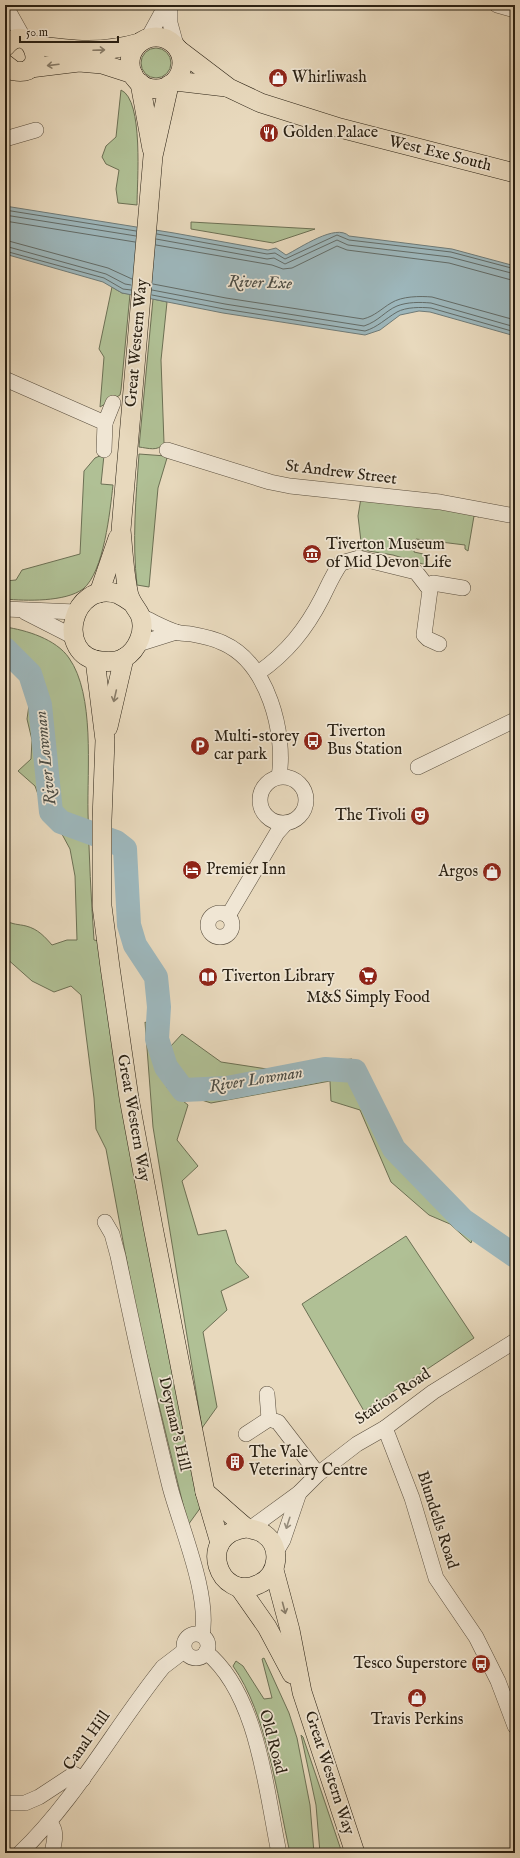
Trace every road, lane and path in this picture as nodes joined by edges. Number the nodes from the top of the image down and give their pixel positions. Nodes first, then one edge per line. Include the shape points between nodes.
1 (5, 5) edge
2 (166, 5) edge
3 (170, 5) edge
4 (497, 5) edge
5 (515, 10) edge
6 (143, 41) junction
7 (28, 42) junction
8 (5, 47) edge
9 (178, 48) junction
10 (14, 69) edge
11 (136, 78) junction
12 (172, 83) junction
13 (229, 88) junction
14 (36, 130) dead end
15 (5, 139) edge
16 (153, 156) junction
17 (515, 173) edge
18 (5, 379) edge
19 (113, 403) dead end
20 (104, 423) junction
21 (104, 450) dead end
22 (167, 450) dead end
23 (515, 516) edge
24 (121, 530) junction
25 (427, 586) junction
26 (463, 588) dead end
27 (99, 593) junction
28 (5, 609) edge
29 (135, 609) junction
30 (22, 611) junction
31 (76, 612) junction
32 (176, 632) junction
33 (74, 637) junction
34 (138, 644) junction
35 (439, 644) dead end
36 (124, 658) junction
37 (95, 660) junction
38 (258, 673) junction
39 (515, 720) edge
40 (105, 740) junction
41 (418, 767) dead end
42 (279, 777) junction
43 (265, 815) junction
44 (286, 823) junction
45 (258, 864) junction
46 (228, 916) dead end
47 (105, 1222) dead end
48 (515, 1341) edge
49 (268, 1394) dead end
50 (269, 1419) junction
51 (385, 1428) junction
52 (246, 1434) dead end
53 (318, 1474) junction
54 (205, 1492) junction
55 (299, 1493) junction
56 (249, 1528) junction
57 (220, 1543) junction
58 (275, 1561) junction
59 (238, 1587) junction
60 (202, 1635) junction
61 (184, 1651) junction
62 (206, 1652) junction
63 (302, 1692) junction
64 (515, 1726) edge
65 (83, 1779) junction
66 (5, 1803) edge
67 (50, 1823) junction
68 (20, 1853) edge
69 (52, 1853) edge
70 (279, 1853) edge
71 (355, 1853) edge

1 - 7 street
2 - 6 street
3 - 9 street via 170,23
4 - 5 street
7 -> 6 main road via 80,51 112,50
6 - 9 main road via 158,37 168,39
6 - 11 main road via 133,52 130,63
7 - 8 main road via 14,40
7 - 10 main road via 35,49 35,60
9 - 12 main road via 182,66
9 - 13 main road, West Exe South
11 -> 10 main road via 102,64 79,62
11 - 12 main road via 154,89
11 - 16 main road, Great Western Way
12 - 13 main road, West Exe South via 212,84
12 - 16 main road, Great Western Way
13 - 17 main road, West Exe South via 320,122
14 - 15 street
16 - 24 main road, Great Western Way
18 - 20 street
19 - 20 street
20 - 21 street
22 - 23 street, St Andrew Street via 290,486 440,502
24 - 27 main road
24 - 29 main road via 128,592
25 - 26 street via 433,583
25 - 35 street via 430,598 424,635
25 - 38 street via 416,572 359,558 341,563 295,641 284,654
27 - 29 main road via 118,594
27 - 31 main road via 83,602
28 - 30 street
29 - 32 street
29 - 34 main road via 142,628
30 - 31 street
30 - 33 street
31 - 33 main road via 72,625
32 - 34 street
32 - 38 street via 224,643 248,660
33 - 37 main road via 84,654
34 - 36 main road
36 - 37 main road via 112,662
36 -> 40 main road
37 - 40 main road
38 - 42 street via 267,688 277,729 281,763
39 - 41 street
40 - 54 main road, Great Western Way via 101,849 102,906 129,1098
42 - 43 street via 267,784 260,796 261,809
42 - 44 street via 297,782 305,794 306,801 302,813 298,818
43 - 44 street via 271,820
43 - 45 street via 265,835
44 - 45 street
45 - 46 street
47 - 60 street, Deyman's Hill via 116,1249 171,1489 204,1606
48 - 51 street, Station Road via 433,1392
49 - 50 street
50 - 52 street
50 - 53 street via 278,1422
51 - 53 street, Station Road via 357,1444
51 - 64 street, Blundells Road via 412,1498 436,1578 476,1637 498,1681
53 - 55 street, Station Road
54 - 56 main road
54 - 57 main road, Great Western Way
55 - 56 street, Station Road
55 -> 58 street, Station Road
56 - 57 main road via 231,1532
56 - 58 main road via 258,1530 270,1539
57 - 59 main road via 216,1561 219,1570 227,1580
58 - 59 main road via 269,1577 255,1586
58 -> 63 main road
59 - 63 main road via 267,1627
60 - 61 street, Canal Hill via 194,1634 186,1638
60 - 62 street via 207,1642
61 - 62 street via 192,1658 202,1657
61 - 65 street, Canal Hill via 163,1666
62 - 70 street, Old Road via 223,1669 243,1702 260,1760
63 - 71 main road, Great Western Way
65 - 66 street via 74,1774 25,1803
65 - 67 street, Canal Hill
67 - 68 street, Canal Hill
67 - 69 street via 55,1828

